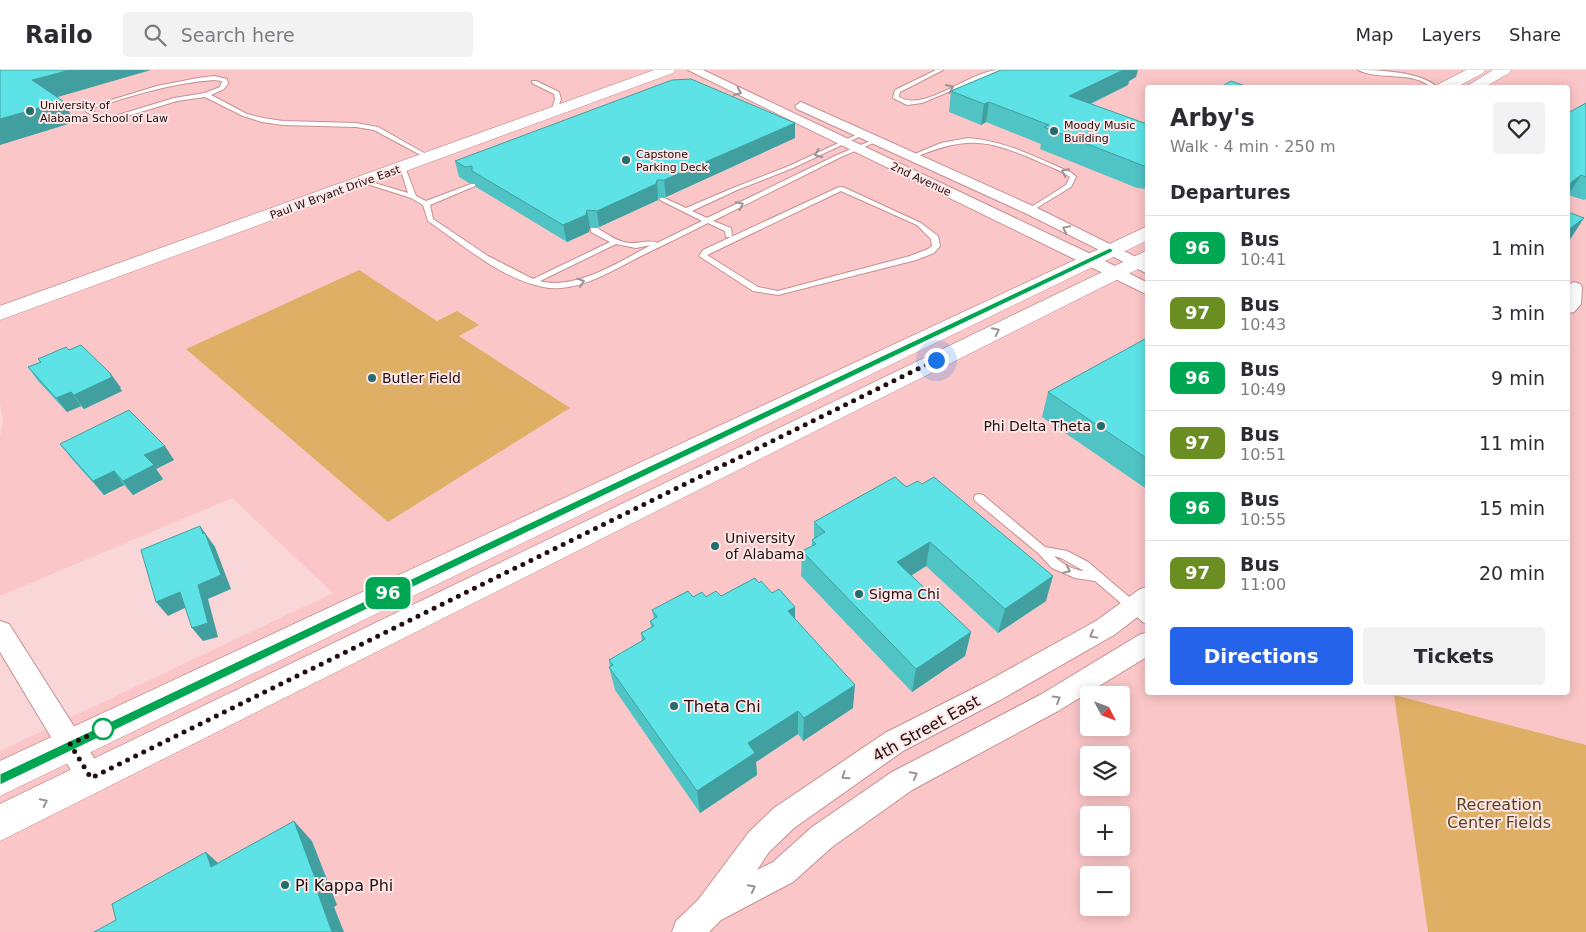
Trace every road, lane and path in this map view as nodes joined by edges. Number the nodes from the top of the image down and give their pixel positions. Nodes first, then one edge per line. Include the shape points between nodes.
1 (668, 70) edge
2 (694, 70) edge
3 (717, 70) edge
4 (940, 70) edge
5 (997, 70) edge
6 (1361, 70) edge
7 (1478, 70) edge
8 (1504, 70) edge
9 (534, 82) dead end
10 (1432, 85) edge
11 (1448, 85) edge
12 (1476, 85) edge
13 (773, 94) dead end
14 (206, 95) junction
15 (788, 100) dead end
16 (554, 112) junction
17 (862, 134) junction
18 (877, 140) junction
19 (843, 142) junction
20 (857, 149) junction
21 (913, 156) junction
22 (430, 158) junction
23 (403, 168) junction
24 (364, 182) junction
25 (472, 185) edge
26 (413, 197) junction
27 (662, 199) edge
28 (426, 204) junction
29 (1030, 210) junction
30 (686, 211) junction
31 (708, 220) junction
32 (700, 224) junction
33 (594, 230) edge
34 (732, 236) junction
35 (1145, 236) edge
36 (664, 241) junction
37 (615, 242) junction
38 (1124, 261) edge
39 (533, 282) junction
40 (1145, 286) edge
41 (1578, 286) edge
42 (1570, 306) edge
43 (0, 313) edge
44 (979, 498) dead end
45 (1142, 607) edge
46 (0, 631) edge
47 (1145, 644) edge
48 (70, 744) junction
49 (91, 778) junction
50 (0, 779) edge
51 (0, 823) edge
52 (709, 911) junction
53 (686, 932) edge

1 - 16 main road, Paul W Bryant Drive East
2 -> 19 street, 2nd Avenue
3 - 13 street
4 -> 5 lane via 897,91 896,98 905,103 920,101
6 - 10 lane via 1415,78
7 - 11 main road
8 - 12 main road
9 - 16 lane via 557,93
14 - 14 lane via 176,99 104,121 84,109 186,78 215,76 225,80 222,88
14 - 22 lane via 244,115 282,124 376,128
15 - 17 street, 2nd Avenue
16 - 22 main road, Paul W Bryant Drive East
17 - 18 street, 2nd Avenue
17 - 19 lane
18 - 20 lane
18 - 21 street, 2nd Avenue
19 - 20 street, 2nd Avenue
19 -> 30 lane
31 -> 20 lane
20 - 38 street, 2nd Avenue
21 - 29 street, 2nd Avenue
29 -> 21 lane via 1069,186 1073,177 985,140 952,142
22 - 23 main road, Paul W Bryant Drive East
23 - 24 main road, Paul W Bryant Drive East
23 - 26 lane
24 - 26 lane
24 - 43 main road, Paul W Bryant Drive East
25 - 28 lane
26 - 28 lane
27 - 30 lane
28 - 39 lane via 430,220
38 -> 29 street, 2nd Avenue
30 - 31 lane
31 - 32 lane
31 - 34 lane via 728,230
32 - 34 lane
32 - 36 lane
33 - 37 lane
34 - 34 lane via 841,188 918,224 935,238 936,246 913,258 778,293 756,289 702,256
35 - 38 main road
36 - 37 lane via 631,246
39 -> 36 lane via 546,286 575,284
37 - 39 lane
38 - 40 street, 2nd Avenue
38 - 48 main road
49 -> 38 main road
41 - 42 street
44 - 45 lane via 1056,565 1075,574 1098,577
45 -> 52 street, 4th Street East via 993,692 894,742 784,818 759,842
46 - 48 street
52 -> 47 street, 4th Street East via 783,872 822,837 902,781 1049,704
48 - 49 street
48 - 50 main road
51 -> 49 main road
52 - 53 street, 4th Street East

